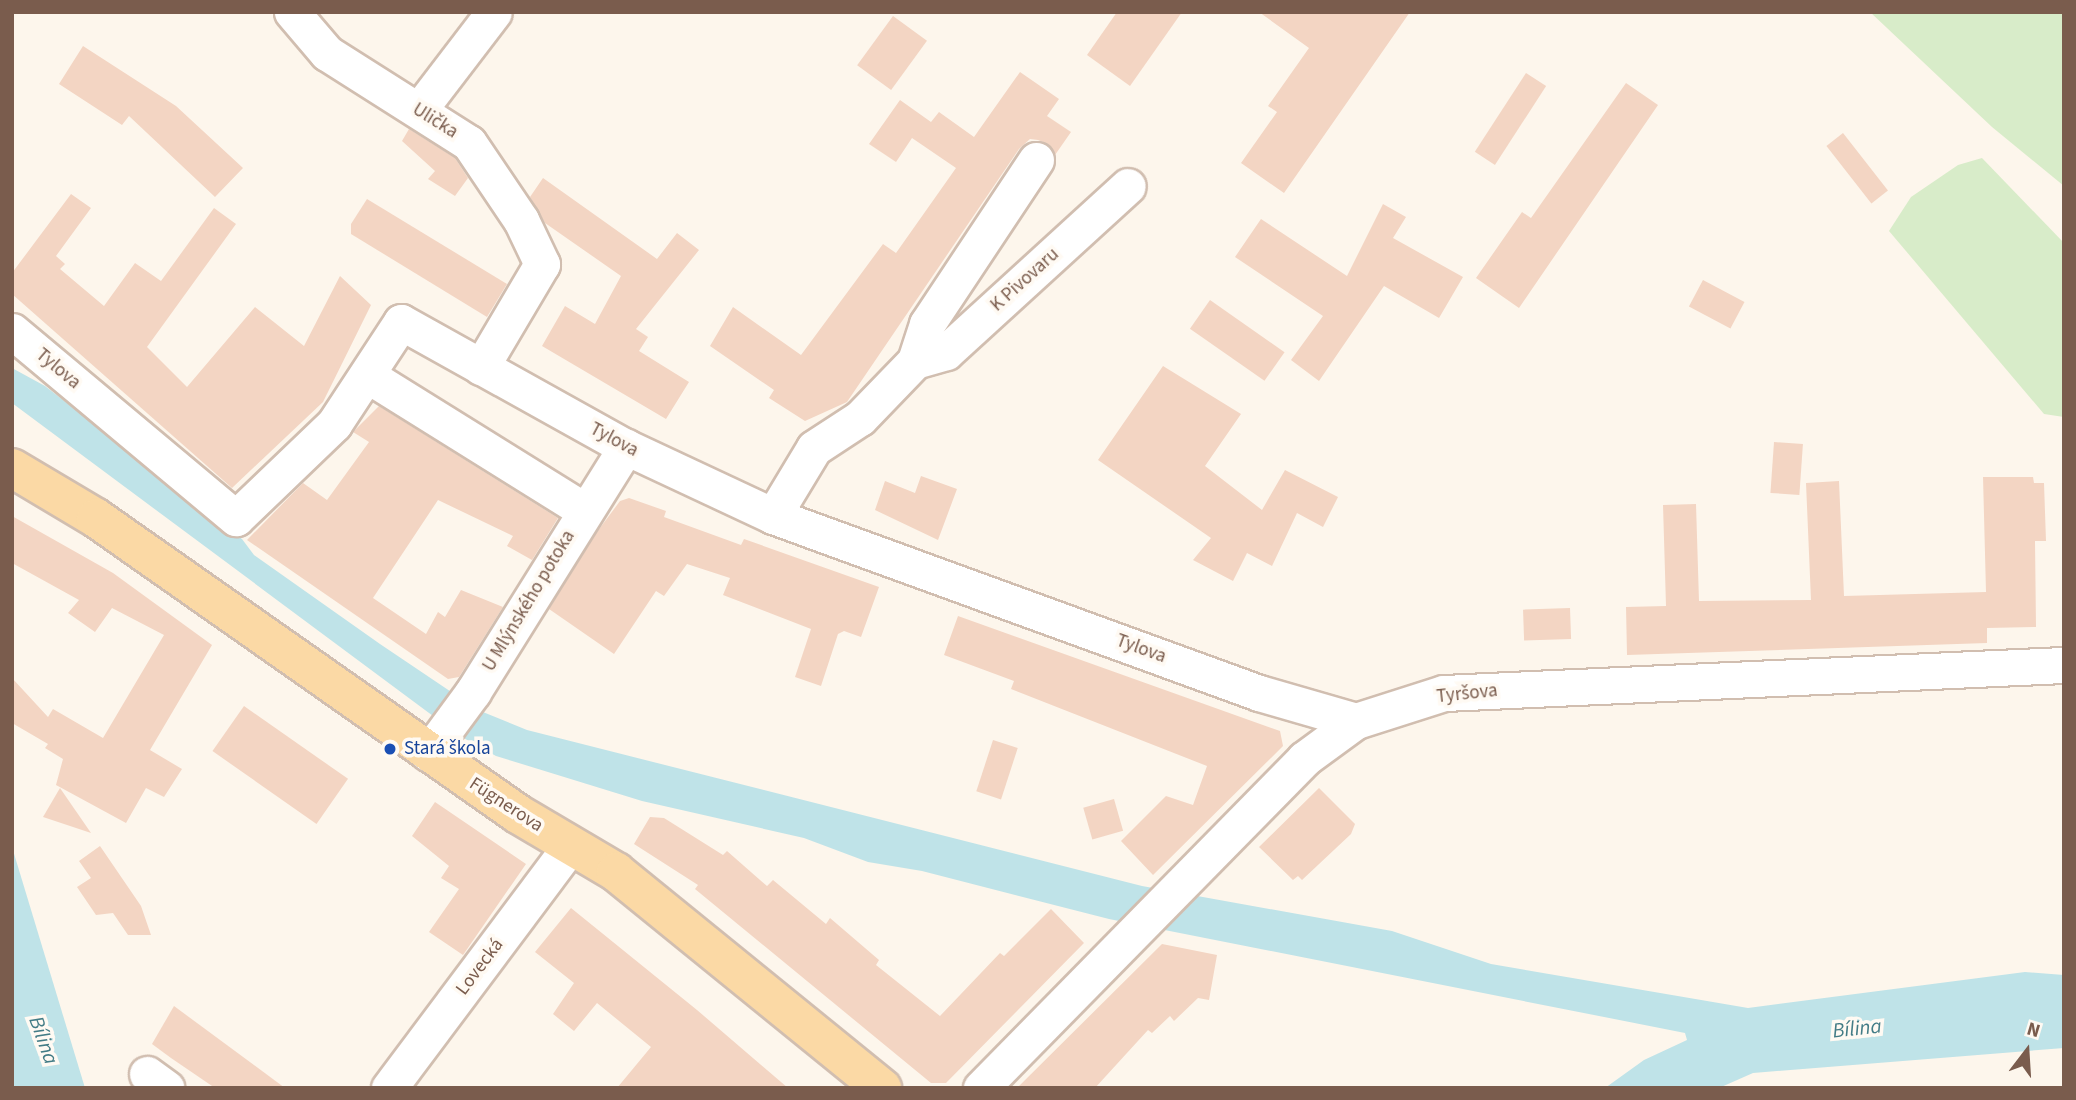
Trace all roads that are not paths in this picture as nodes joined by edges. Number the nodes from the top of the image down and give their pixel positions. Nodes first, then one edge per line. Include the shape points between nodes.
1 (292, 12) edge
2 (494, 12) edge
3 (419, 110) junction
4 (1036, 160) dead end
5 (1128, 186) dead end
6 (12, 331) edge
7 (915, 361) junction
8 (481, 367) junction
9 (367, 375) junction
10 (626, 447) junction
11 (12, 468) edge
12 (584, 510) junction
13 (773, 516) junction
14 (2064, 666) edge
15 (1356, 721) junction
16 (435, 742) junction
17 (570, 846) junction
18 (389, 1088) edge
19 (882, 1088) edge
20 (981, 1088) edge

1 - 3 street, Ulička via 327,53
2 - 3 street
3 - 8 street, Ulička via 470,143 521,220 542,264
4 - 7 street, K Pivovaru via 927,324
5 - 7 street, K Pivovaru via 946,352
6 - 9 street, Tylova via 236,519 334,424
7 - 13 street, K Pivovaru via 860,418 814,448
8 - 9 street, Tylova via 401,322
8 - 10 street, Tylova
9 - 12 street
10 - 12 street, U Mlýnského potoka
10 - 13 street, Tylova
11 - 16 main road, Fügnerova via 96,518
12 - 16 street, U Mlýnského potoka via 473,692
13 - 15 street, Tylova via 1259,693
14 - 15 street, Tyršova via 1444,693
15 - 20 street, Tyršova via 1304,759
16 - 17 main road, Fügnerova
17 - 18 street, Lovecká
17 - 19 main road, Fügnerova via 659,904

